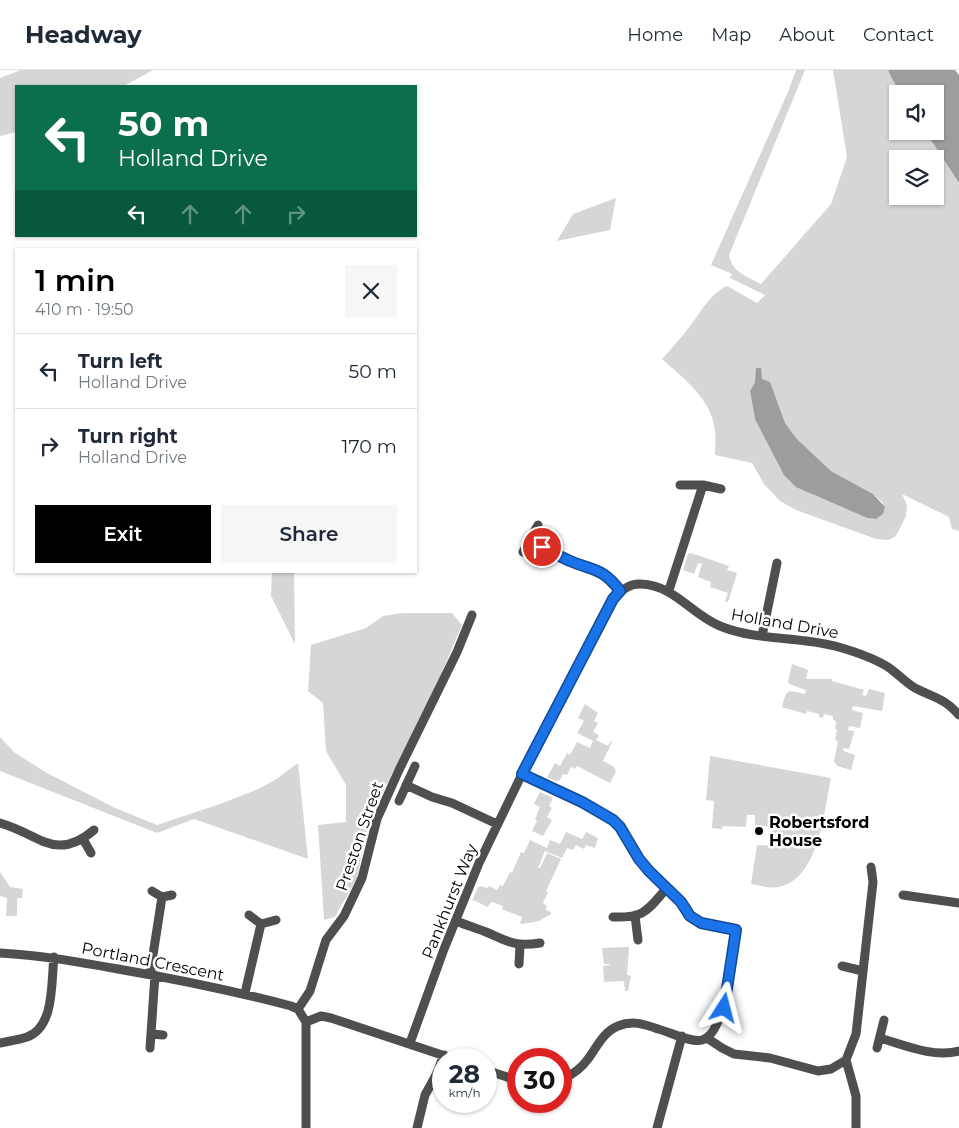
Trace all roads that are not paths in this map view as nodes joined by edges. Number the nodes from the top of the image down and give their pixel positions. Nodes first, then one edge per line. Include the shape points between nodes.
1 (680, 485) dead end
2 (703, 485) junction
3 (722, 490) dead end
4 (538, 525) dead end
5 (530, 540) junction
6 (523, 552) dead end
7 (777, 563) dead end
8 (669, 590) junction
9 (620, 591) junction
10 (472, 615) dead end
11 (762, 636) junction
12 (959, 715) edge
13 (414, 766) dead end
14 (522, 774) junction
15 (406, 785) junction
16 (399, 801) dead end
17 (0, 823) edge
18 (497, 824) junction
19 (94, 830) dead end
20 (83, 839) junction
21 (91, 853) dead end
22 (871, 867) dead end
23 (666, 889) junction
24 (152, 891) dead end
25 (172, 895) dead end
26 (903, 895) dead end
27 (162, 897) junction
28 (959, 902) edge
29 (249, 915) dead end
30 (635, 916) junction
31 (613, 917) dead end
32 (276, 920) dead end
33 (456, 921) junction
34 (261, 924) junction
35 (638, 940) dead end
36 (540, 943) dead end
37 (520, 944) junction
38 (0, 953) edge
39 (54, 957) junction
40 (519, 964) dead end
41 (842, 966) dead end
42 (863, 971) junction
43 (153, 975) junction
44 (245, 994) junction
45 (298, 1009) junction
46 (884, 1020) dead end
47 (306, 1022) junction
48 (151, 1034) junction
49 (163, 1035) dead end
50 (682, 1036) junction
51 (707, 1038) junction
52 (880, 1038) junction
53 (0, 1043) edge
54 (410, 1044) junction
55 (150, 1048) dead end
56 (877, 1048) dead end
57 (432, 1051) edge
58 (959, 1051) edge
59 (846, 1060) junction
60 (572, 1076) edge
61 (432, 1082) edge
62 (306, 1128) edge
63 (417, 1128) edge
64 (657, 1128) edge
65 (856, 1128) edge

1 - 2 street
2 - 3 street
2 - 8 street
4 - 5 street
5 - 6 street
5 - 9 street via 571,562 598,570
7 - 11 street
8 - 9 street, Holland Drive via 640,583
8 - 11 street, Holland Drive via 706,620 738,632
9 - 14 street
10 - 45 street, Preston Street via 377,820 362,878 344,916 326,940 310,991
11 - 12 street, Holland Drive via 817,642 865,655 914,687 944,701
13 - 15 street
14 - 18 street, Pankhurst Way
14 - 23 street via 613,820 639,859
15 - 16 street
15 - 18 street
17 - 20 street via 54,846
18 - 33 street, Pankhurst Way
19 - 20 street
20 - 21 street
22 - 42 street via 873,882
23 - 30 street via 643,914
23 - 51 street via 701,923 736,930 724,1008
24 - 27 street
25 - 27 street
26 - 28 street
27 - 43 street
29 - 34 street
30 - 31 street
30 - 35 street
32 - 34 street
33 - 37 street via 506,942
33 - 54 street, Pankhurst Way
34 - 44 street
36 - 37 street
37 - 40 street
38 - 39 street, Portland Crescent
39 - 43 street, Portland Crescent
39 - 53 street via 45,1021 28,1037
41 - 42 street
42 - 59 street via 856,1034
43 - 44 street, Portland Crescent
43 - 48 street
44 - 45 street, Portland Crescent
45 - 47 street
46 - 52 street
47 - 54 street via 321,1016 331,1018
47 - 62 street
48 - 49 street
48 - 55 street
50 - 51 street via 692,1041
50 - 60 street via 632,1022 616,1026 606,1033 588,1060
50 - 64 street
51 - 59 street via 734,1054 770,1058 818,1071 831,1069
52 - 56 street
52 - 58 street via 934,1052
54 - 57 street
59 - 65 street via 856,1096
61 - 63 street via 425,1095

